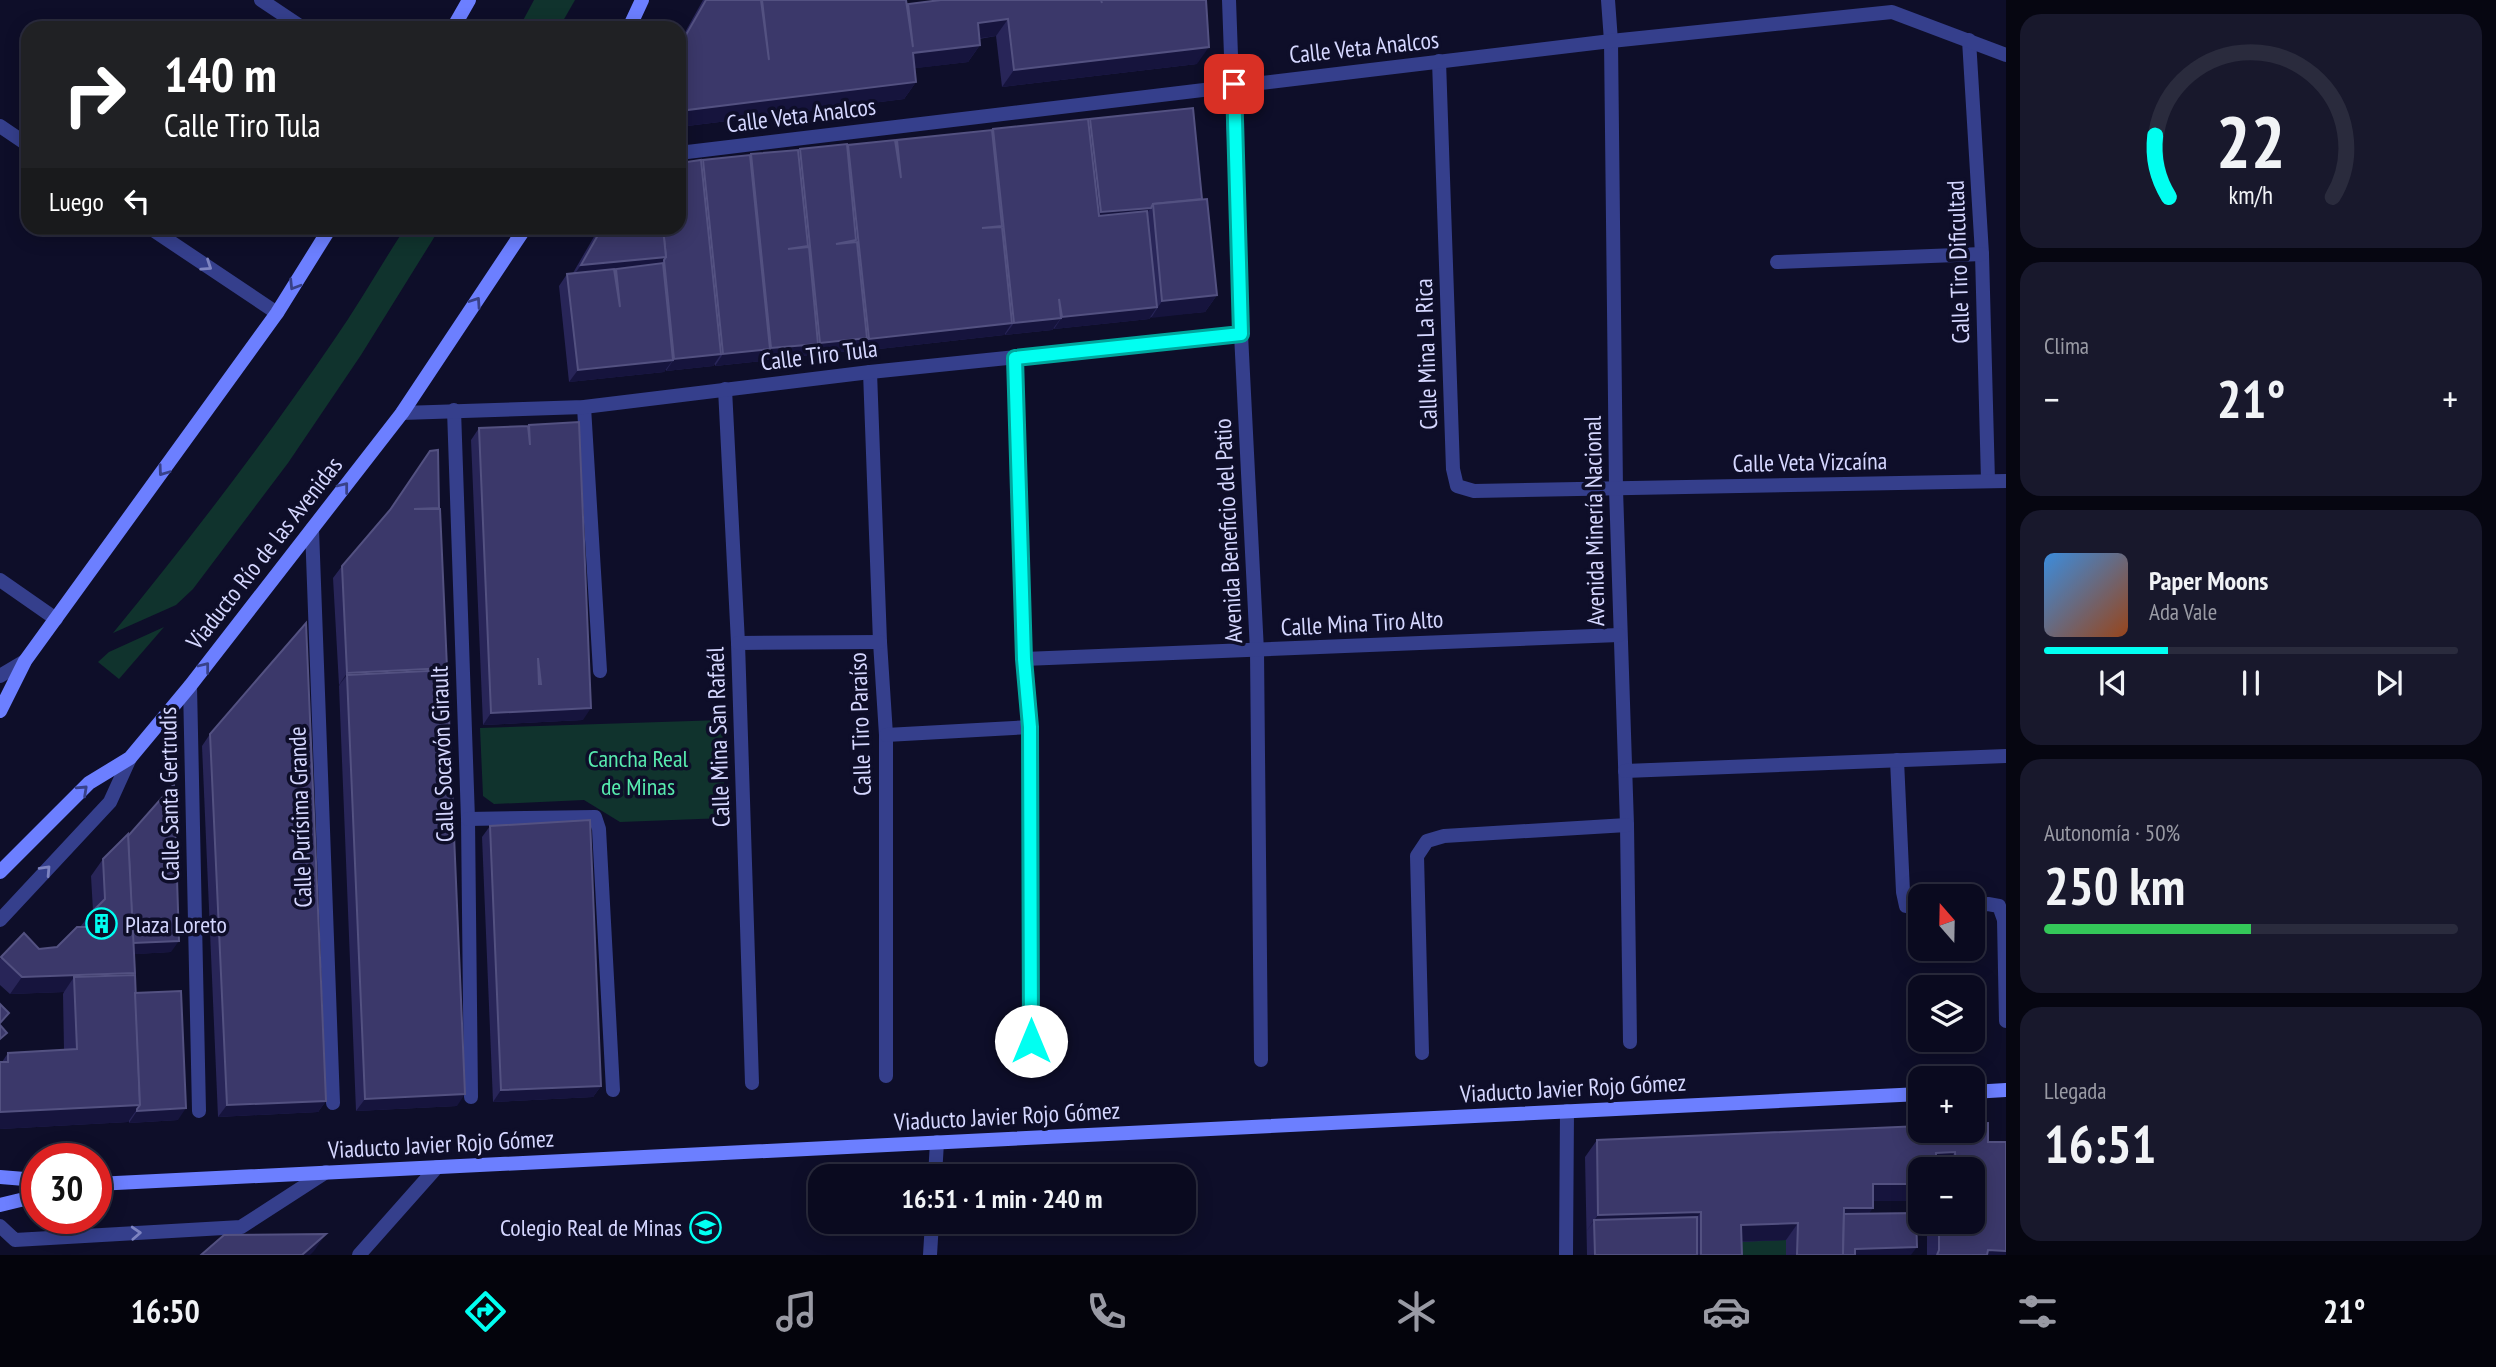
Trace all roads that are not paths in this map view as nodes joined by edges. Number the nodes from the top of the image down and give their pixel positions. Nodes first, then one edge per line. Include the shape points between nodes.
1 (261, 0) edge
2 (469, 0) edge
3 (642, 0) edge
4 (1229, 0) edge
5 (1608, 0) edge
6 (292, 21) edge
7 (457, 21) edge
8 (632, 21) edge
9 (1969, 40) junction
10 (1611, 41) junction
11 (2006, 55) edge
12 (1439, 61) junction
13 (1234, 84) junction
14 (0, 126) edge
15 (21, 140) edge
16 (686, 152) edge
17 (160, 235) edge
18 (326, 235) edge
19 (520, 235) edge
20 (1982, 254) junction
21 (1777, 262) dead end
22 (276, 313) junction
23 (1241, 334) junction
24 (1015, 358) junction
25 (870, 372) junction
26 (725, 389) junction
27 (584, 407) junction
28 (454, 410) junction
29 (402, 413) junction
30 (1988, 481) junction
31 (2006, 481) edge
32 (1616, 489) junction
33 (312, 529) junction
34 (0, 580) edge
35 (56, 619) junction
36 (1619, 635) junction
37 (880, 642) junction
38 (738, 643) junction
39 (1257, 651) junction
40 (1024, 659) junction
41 (25, 661) junction
42 (600, 671) dead end
43 (0, 676) edge
44 (190, 687) junction
45 (0, 711) edge
46 (1030, 727) junction
47 (886, 735) junction
48 (2006, 756) edge
49 (130, 758) junction
50 (1897, 760) junction
51 (1625, 771) junction
52 (468, 819) junction
53 (1627, 825) junction
54 (0, 872) edge
55 (1985, 904) edge
56 (1908, 906) edge
57 (0, 920) edge
58 (2006, 1021) edge
59 (1630, 1042) dead end
60 (1422, 1053) dead end
61 (1261, 1060) dead end
62 (1031, 1068) dead end
63 (886, 1076) dead end
64 (752, 1083) dead end
65 (613, 1090) dead end
66 (2006, 1090) edge
67 (1985, 1091) edge
68 (1908, 1095) edge
69 (471, 1097) dead end
70 (333, 1102) dead end
71 (199, 1111) dead end
72 (1567, 1111) junction
73 (937, 1142) junction
74 (936, 1164) edge
75 (437, 1167) junction
76 (326, 1172) junction
77 (0, 1177) edge
78 (21, 1179) edge
79 (112, 1183) edge
80 (21, 1200) edge
81 (0, 1205) edge
82 (0, 1226) edge
83 (931, 1234) edge
84 (359, 1255) edge
85 (930, 1255) edge
86 (1566, 1255) edge

1 - 6 street
2 - 7 main road
3 - 8 main road
4 - 13 street, Avenida Beneficio del Patio
5 - 10 street, Avenida Minería Nacional
9 - 10 street, Calle Veta Analcos via 1892,12
9 - 11 street, Calle Veta Analcos
9 - 20 street, Calle Tiro Dificultad
10 - 12 street, Calle Veta Analcos
10 - 32 street, Avenida Minería Nacional
12 - 13 street, Calle Veta Analcos
12 - 32 street, Calle Mina La Rica via 1457,486 1474,491
13 - 16 street, Calle Veta Analcos
13 - 23 street, Avenida Beneficio del Patio
14 - 15 street
17 -> 22 street
18 -> 22 main road
29 -> 19 main road, Viaducto Río de las Avenidas
20 - 21 street
20 - 30 street, Calle Tiro Dificultad
22 -> 35 main road
23 - 24 street, Calle Tiro Tula
23 - 39 street, Avenida Beneficio del Patio
24 - 25 street, Calle Tiro Tula
24 - 40 street
25 - 26 street, Calle Tiro Tula
25 - 37 street, Calle Tiro Paraíso
26 - 27 street, Calle Tiro Tula
26 - 38 street, Calle Mina San Rafaél
27 - 28 street, Calle Tiro Tula
27 - 42 street
28 - 29 street, Calle Tiro Tula
28 - 52 street, Calle Socavón Girault
33 -> 29 main road, Viaducto Río de las Avenidas
30 - 31 street, Calle Veta Vizcaína
30 - 32 street, Calle Veta Vizcaína
32 - 36 street, Avenida Minería Nacional
44 -> 33 main road, Viaducto Río de las Avenidas
33 - 70 street, Calle Purísima Grande
34 - 35 street
35 - 41 main road
36 - 39 street, Calle Mina Tiro Alto
36 - 51 street, Avenida Minería Nacional
37 - 38 street
37 - 47 street, Calle Tiro Paraíso
38 - 64 street, Calle Mina San Rafaél
39 - 40 street, Calle Mina Tiro Alto
39 - 61 street, Avenida Beneficio del Patio
40 - 46 street
41 - 43 street
41 - 45 main road
44 - 49 main road, Viaducto Río de las Avenidas
44 - 71 street, Calle Santa Gertrudis
46 - 47 street
46 - 62 street
47 - 63 street, Calle Tiro Paraíso
48 - 50 street
54 -> 49 main road, Viaducto Río de las Avenidas via 89,783
57 -> 49 street via 110,802
50 - 51 street
50 - 56 street via 1902,892
51 - 53 street, Avenida Minería Nacional
52 - 65 street via 594,817 599,829
52 - 69 street, Calle Socavón Girault
53 - 59 street, Avenida Minería Nacional
53 - 60 street via 1444,836 1427,841 1417,856
55 - 58 street via 1999,906 2004,920
66 - 67 main road
68 - 72 main road, Viaducto Javier Rojo Gómez
72 - 73 main road, Viaducto Javier Rojo Gómez
72 - 86 street
73 - 74 street
73 - 75 main road, Viaducto Javier Rojo Gómez
75 - 76 main road, Viaducto Javier Rojo Gómez
75 - 84 street
76 - 79 main road, Viaducto Javier Rojo Gómez
82 -> 76 street via 15,1240 241,1227
77 - 78 main road
80 - 81 main road
83 - 85 street

